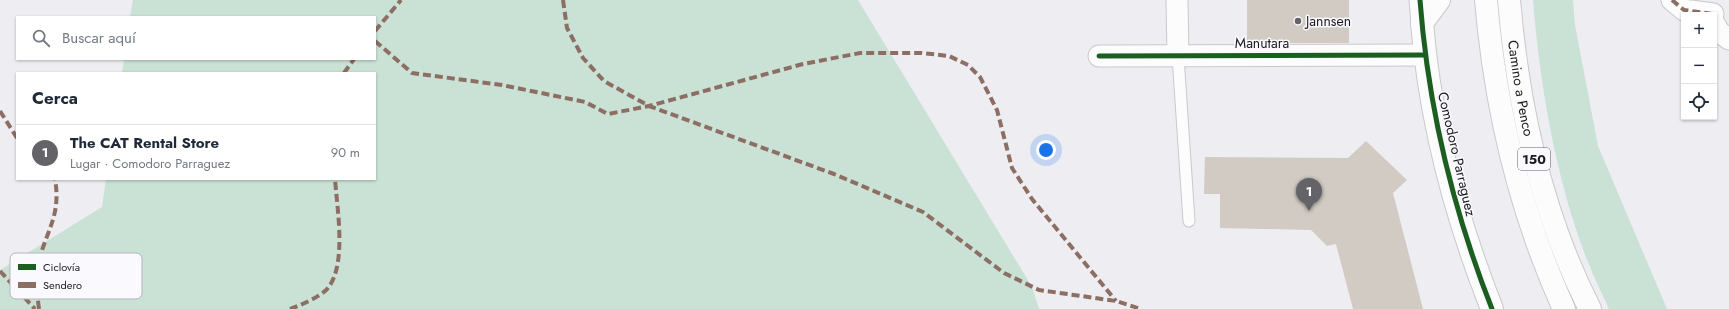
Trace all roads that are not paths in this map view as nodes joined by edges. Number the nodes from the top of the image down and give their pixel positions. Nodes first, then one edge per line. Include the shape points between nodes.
1 (1177, 0) edge
2 (1420, 0) edge
3 (1439, 0) edge
4 (1486, 0) edge
5 (1509, 0) edge
6 (1672, 0) edge
7 (1704, 12) edge
8 (1422, 23) junction
9 (1717, 24) edge
10 (1729, 39) edge
11 (1424, 55) junction
12 (1099, 56) dead end
13 (1178, 56) junction
14 (1189, 221) dead end
15 (1492, 309) edge
16 (1564, 309) edge
17 (1590, 309) edge

1 - 13 street
2 - 8 street, Comodoro Parraguez
3 - 8 main road
4 - 16 main road, Camino a Penco / 150 via 1494,69 1517,178 1543,259
5 - 17 main road, Camino a Penco / 150 via 1518,85 1538,174 1568,259
6 - 7 street via 1684,10
8 - 11 main road, Comodoro Parraguez
9 - 10 street via 1719,32
11 - 13 street, Manutara
11 - 15 main road, Comodoro Parraguez via 1456,205 1478,275
12 - 13 street, Manutara
13 - 14 lane

